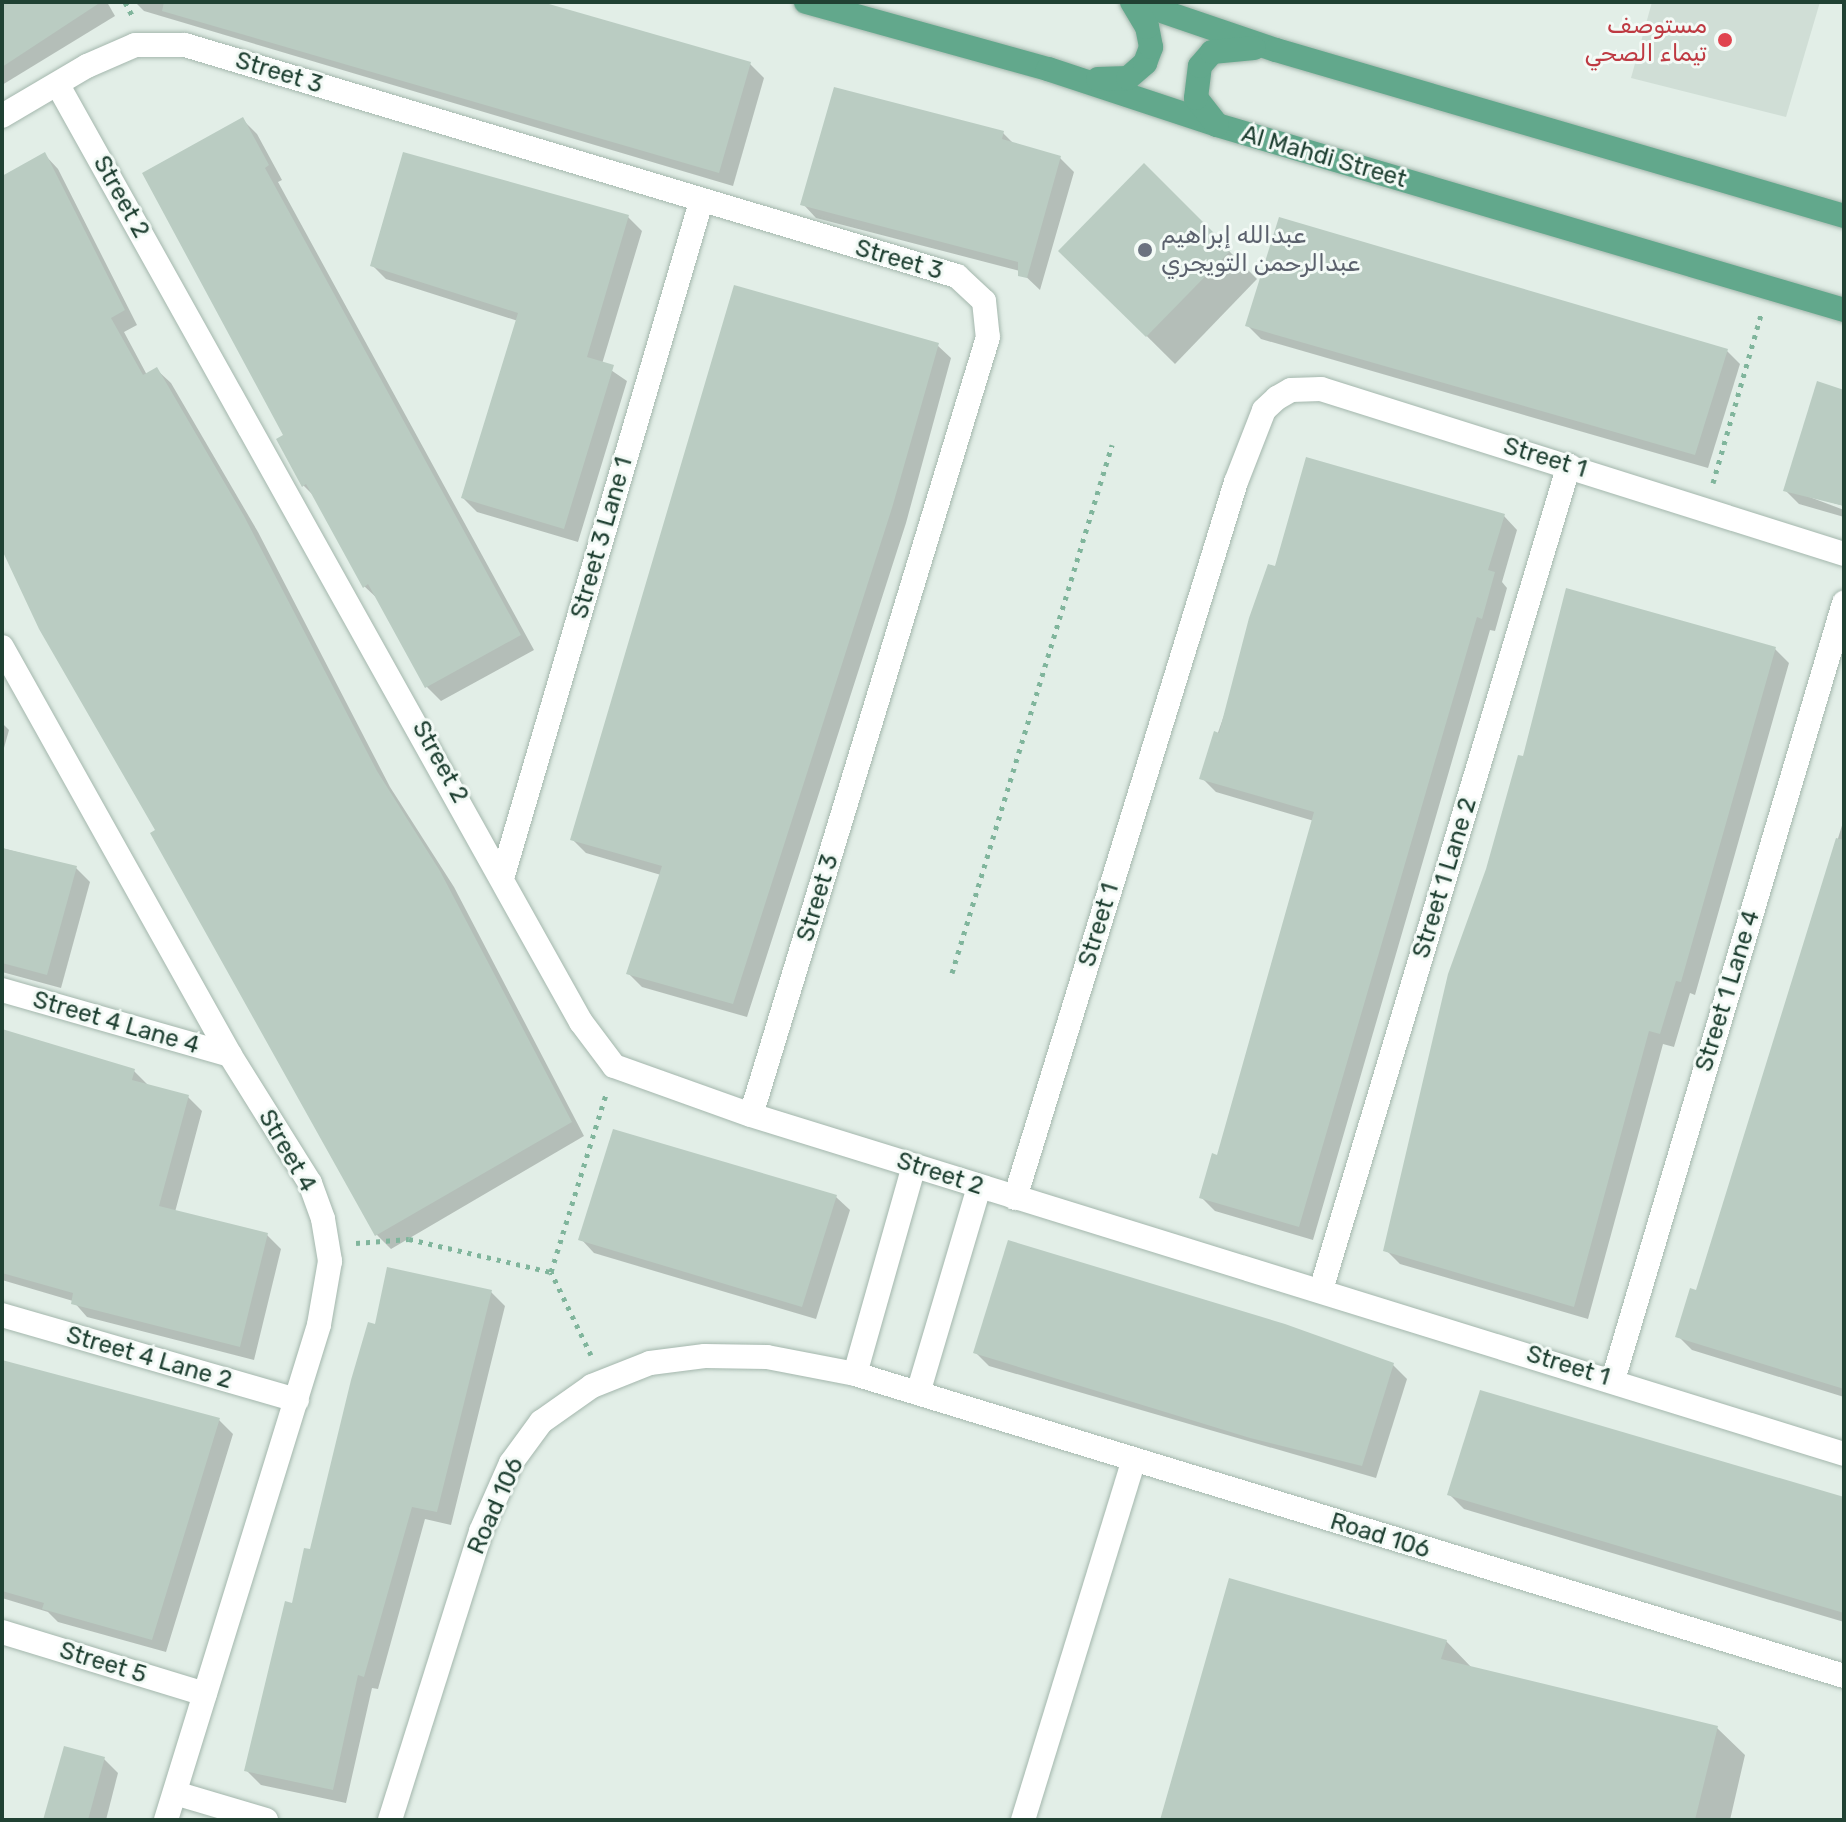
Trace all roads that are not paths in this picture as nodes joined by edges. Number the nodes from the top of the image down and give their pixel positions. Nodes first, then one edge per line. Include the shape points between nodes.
1 (806, 2) edge
2 (1133, 2) edge
3 (1276, 50) junction
4 (1048, 69) junction
5 (59, 87) junction
6 (2, 116) edge
7 (1217, 125) junction
8 (701, 202) junction
9 (1844, 216) edge
10 (1844, 310) edge
11 (1569, 465) junction
12 (1844, 554) edge
13 (1844, 603) edge
14 (2, 647) edge
15 (10, 677) edge
16 (503, 875) junction
17 (2, 990) edge
18 (230, 1055) junction
19 (751, 1115) junction
20 (914, 1166) junction
21 (979, 1187) junction
22 (1015, 1198) junction
23 (1321, 1290) junction
24 (2, 1315) edge
25 (855, 1374) junction
26 (1613, 1380) junction
27 (918, 1393) junction
28 (297, 1400) junction
29 (1844, 1454) edge
30 (1133, 1462) junction
31 (2, 1632) edge
32 (1844, 1676) edge
33 (205, 1694) junction
34 (175, 1793) junction
35 (166, 1820) edge
36 (266, 1820) edge
37 (390, 1820) edge
38 (1023, 1820) edge

1 - 4 main road, Al Mahdi Street
2 - 3 main road
2 - 4 main road via 1151,47 1145,63 1128,78 1111,81
3 - 7 main road via 1228,46 1212,52 1200,66 1196,98
3 - 9 main road
4 - 7 main road, Al Mahdi Street
5 - 6 street, Street 3
5 - 8 street, Street 3 via 87,66 135,45 185,45
5 - 16 street, Street 2
7 - 10 main road, Al Mahdi Street
8 - 16 street, Street 3 Lane 1
8 - 19 street, Street 3 via 957,276 984,301 989,318 988,337
11 - 12 street, Street 1
11 - 22 street, Street 1 via 1321,389 1291,390 1264,410 1236,482
11 - 23 street, Street 1 Lane 2
13 - 26 street, Street 1 Lane 4
14 - 15 street, Street 4
15 - 18 street, Street 4
16 - 19 street, Street 2 via 581,1022 614,1066
17 - 18 street, Street 4 Lane 4
18 - 28 street, Street 4 via 310,1183 328,1246 319,1325
19 - 20 street, Street 2
20 - 21 street, Street 2
20 - 25 street
21 - 22 street, Street 2
21 - 27 street
22 - 23 street, Street 1
23 - 26 street, Street 1
24 - 28 street, Street 4 Lane 2
25 - 27 street, Road 106
25 - 37 street, Road 106 via 767,1357 705,1356 650,1363 604,1381 541,1422 511,1463 481,1531
26 - 29 street, Street 1
27 - 30 street, Road 106
28 - 33 street, Street 4
30 - 32 street, Road 106
30 - 38 street
31 - 33 street, Street 5
33 - 34 street, Street 4
34 - 35 street, Street 4
34 - 36 street

